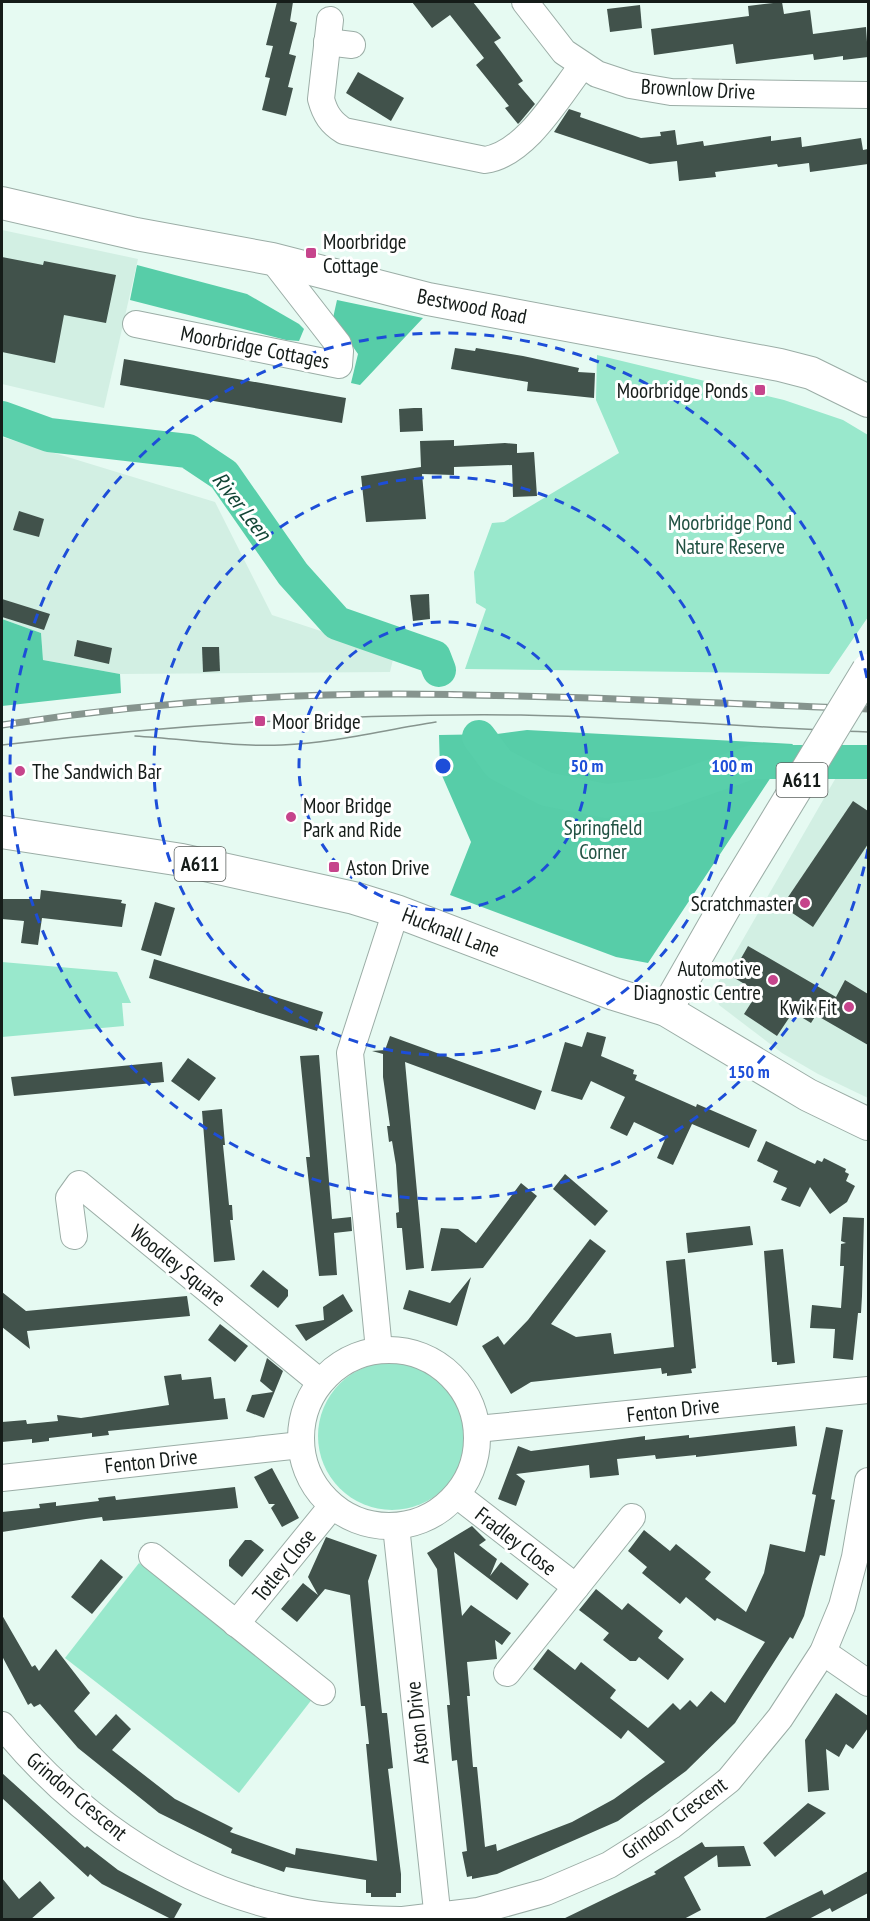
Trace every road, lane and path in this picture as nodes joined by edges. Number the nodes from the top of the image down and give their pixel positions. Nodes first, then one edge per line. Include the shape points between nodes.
1 (525, 2) edge
2 (336, 36) dead end
3 (582, 66) junction
4 (868, 95) edge
5 (2, 203) edge
6 (272, 259) junction
7 (148, 322) dead end
8 (868, 401) edge
9 (868, 670) edge
10 (2, 832) edge
11 (396, 911) junction
12 (666, 1010) junction
13 (868, 1124) edge
14 (74, 1236) dead end
15 (379, 1350) junction
16 (320, 1382) junction
17 (868, 1390) edge
18 (477, 1429) junction
19 (300, 1445) junction
20 (2, 1478) edge
21 (868, 1481) edge
22 (457, 1495) junction
23 (332, 1506) junction
24 (632, 1517) dead end
25 (396, 1526) junction
26 (152, 1556) dead end
27 (576, 1587) junction
28 (236, 1624) junction
29 (823, 1652) junction
30 (507, 1673) dead end
31 (868, 1683) edge
32 (322, 1692) dead end
33 (2, 1725) edge
34 (438, 1918) edge
35 (402, 1920) edge

1 - 3 street, Brownlow Drive via 547,33
2 - 3 street via 321,99 333,124 344,131 485,160 499,158 521,144
3 - 4 street, Brownlow Drive via 612,81 672,92
5 - 6 main road, Bestwood Road via 136,234
6 - 7 street, Moorbridge Cottages via 338,344 339,365
6 - 8 main road, Bestwood Road via 428,299 780,365 811,373
9 - 12 main road, A611, bridge
10 - 11 main road, Hucknall Lane / A611 via 182,860
11 - 12 main road, Hucknall Lane / A611 via 608,992
11 - 15 street via 350,1053
12 - 13 main road, Hucknall Lane via 808,1095
14 - 16 street, Woodley Square via 69,1198 79,1184
15 - 16 street via 346,1360
15 - 18 street via 401,1350 441,1366 459,1384 471,1405
16 - 19 street via 304,1412
17 - 18 street, Fenton Drive
18 - 22 street via 470,1475
19 - 20 street, Fenton Drive
19 - 23 street via 310,1479
21 - 29 street, Grindon Crescent via 855,1557 842,1606
22 - 25 street via 429,1516
22 - 27 street, Fradley Close
23 - 25 street via 362,1523
23 - 28 street, Totley Close
24 - 27 street, Fradley Close
25 - 34 street, Aston Drive
26 - 28 street
27 - 30 street, Fradley Close
28 - 32 street
29 - 31 street
29 - 34 street, Grindon Crescent via 780,1718 729,1780 670,1827 609,1865 546,1892
33 - 35 street, Grindon Crescent via 25,1754 98,1819 160,1860 204,1882 273,1906 344,1918
34 - 35 street, Grindon Crescent

